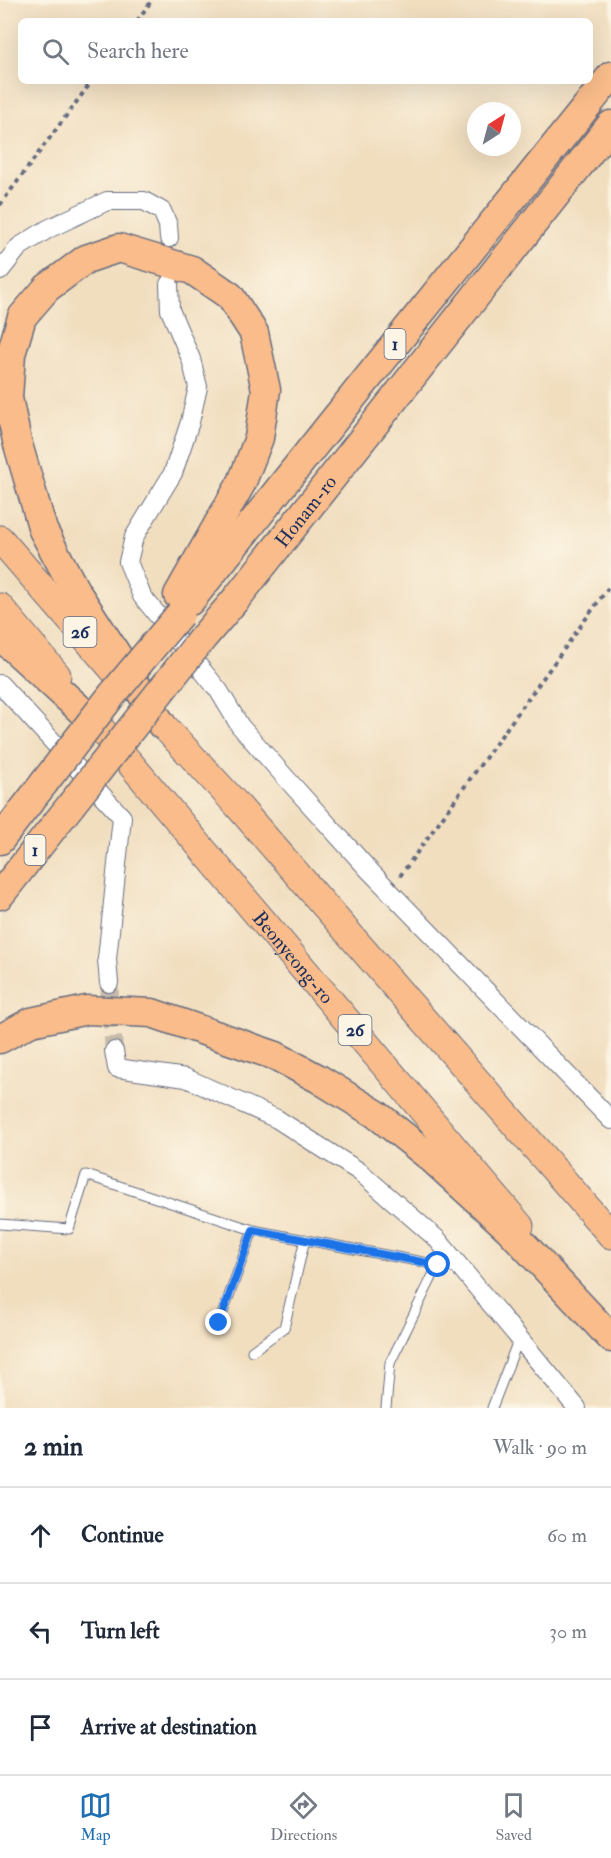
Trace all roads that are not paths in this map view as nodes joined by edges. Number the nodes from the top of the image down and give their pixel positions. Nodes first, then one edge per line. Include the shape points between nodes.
1 (611, 76) edge
2 (611, 125) edge
3 (169, 238) dead end
4 (0, 271) edge
5 (169, 284) dead end
6 (0, 539) edge
7 (179, 605) junction
8 (0, 607) edge
9 (0, 636) edge
10 (0, 684) edge
11 (162, 724) junction
12 (98, 726) junction
13 (0, 840) edge
14 (0, 895) edge
15 (109, 983) tunnel mouth
16 (0, 1039) edge
17 (114, 1051) tunnel mouth
18 (611, 1120) edge
19 (0, 1224) edge
20 (253, 1230) junction
21 (611, 1234) edge
22 (305, 1239) junction
23 (438, 1265) junction
24 (462, 1269) junction
25 (219, 1323) dead end
26 (611, 1336) edge
27 (519, 1338) junction
28 (252, 1352) dead end
29 (386, 1408) edge
30 (492, 1408) edge
31 (577, 1408) edge

1 - 7 highway, Honam-ro / 1 via 331,424
2 - 14 highway, Honam-ro / 1, bridge
3 - 4 street via 162,211 144,201 107,201 19,247
5 - 18 street via 170,310 198,387 173,473 134,537 128,562 142,596 219,691 240,726 389,891
6 - 11 main road, 26
7 - 11 highway via 242,482 259,438 266,390 254,333 230,296 192,270 119,248 86,259 47,288 22,317 11,354 9,398 43,530 75,590
7 - 13 highway, 1, bridge
8 - 12 main road, Beonyeong-ro / 26
9 - 12 highway
10 - 15 street via 122,817 106,959
11 - 21 main road, 26
12 - 26 main road, Beonyeong-ro / 26
16 - 26 highway via 31,1022 87,1010 152,1013 276,1056 376,1114 430,1157 508,1228
17 - 24 street via 117,1068 186,1078 277,1119 360,1172 437,1239
19 - 20 lane via 69,1228 86,1175
20 - 22 lane
20 - 25 lane
22 - 23 lane
22 - 28 lane via 284,1328
23 - 24 lane
23 - 29 lane via 390,1363
24 - 27 street
27 - 30 lane
27 - 31 street

